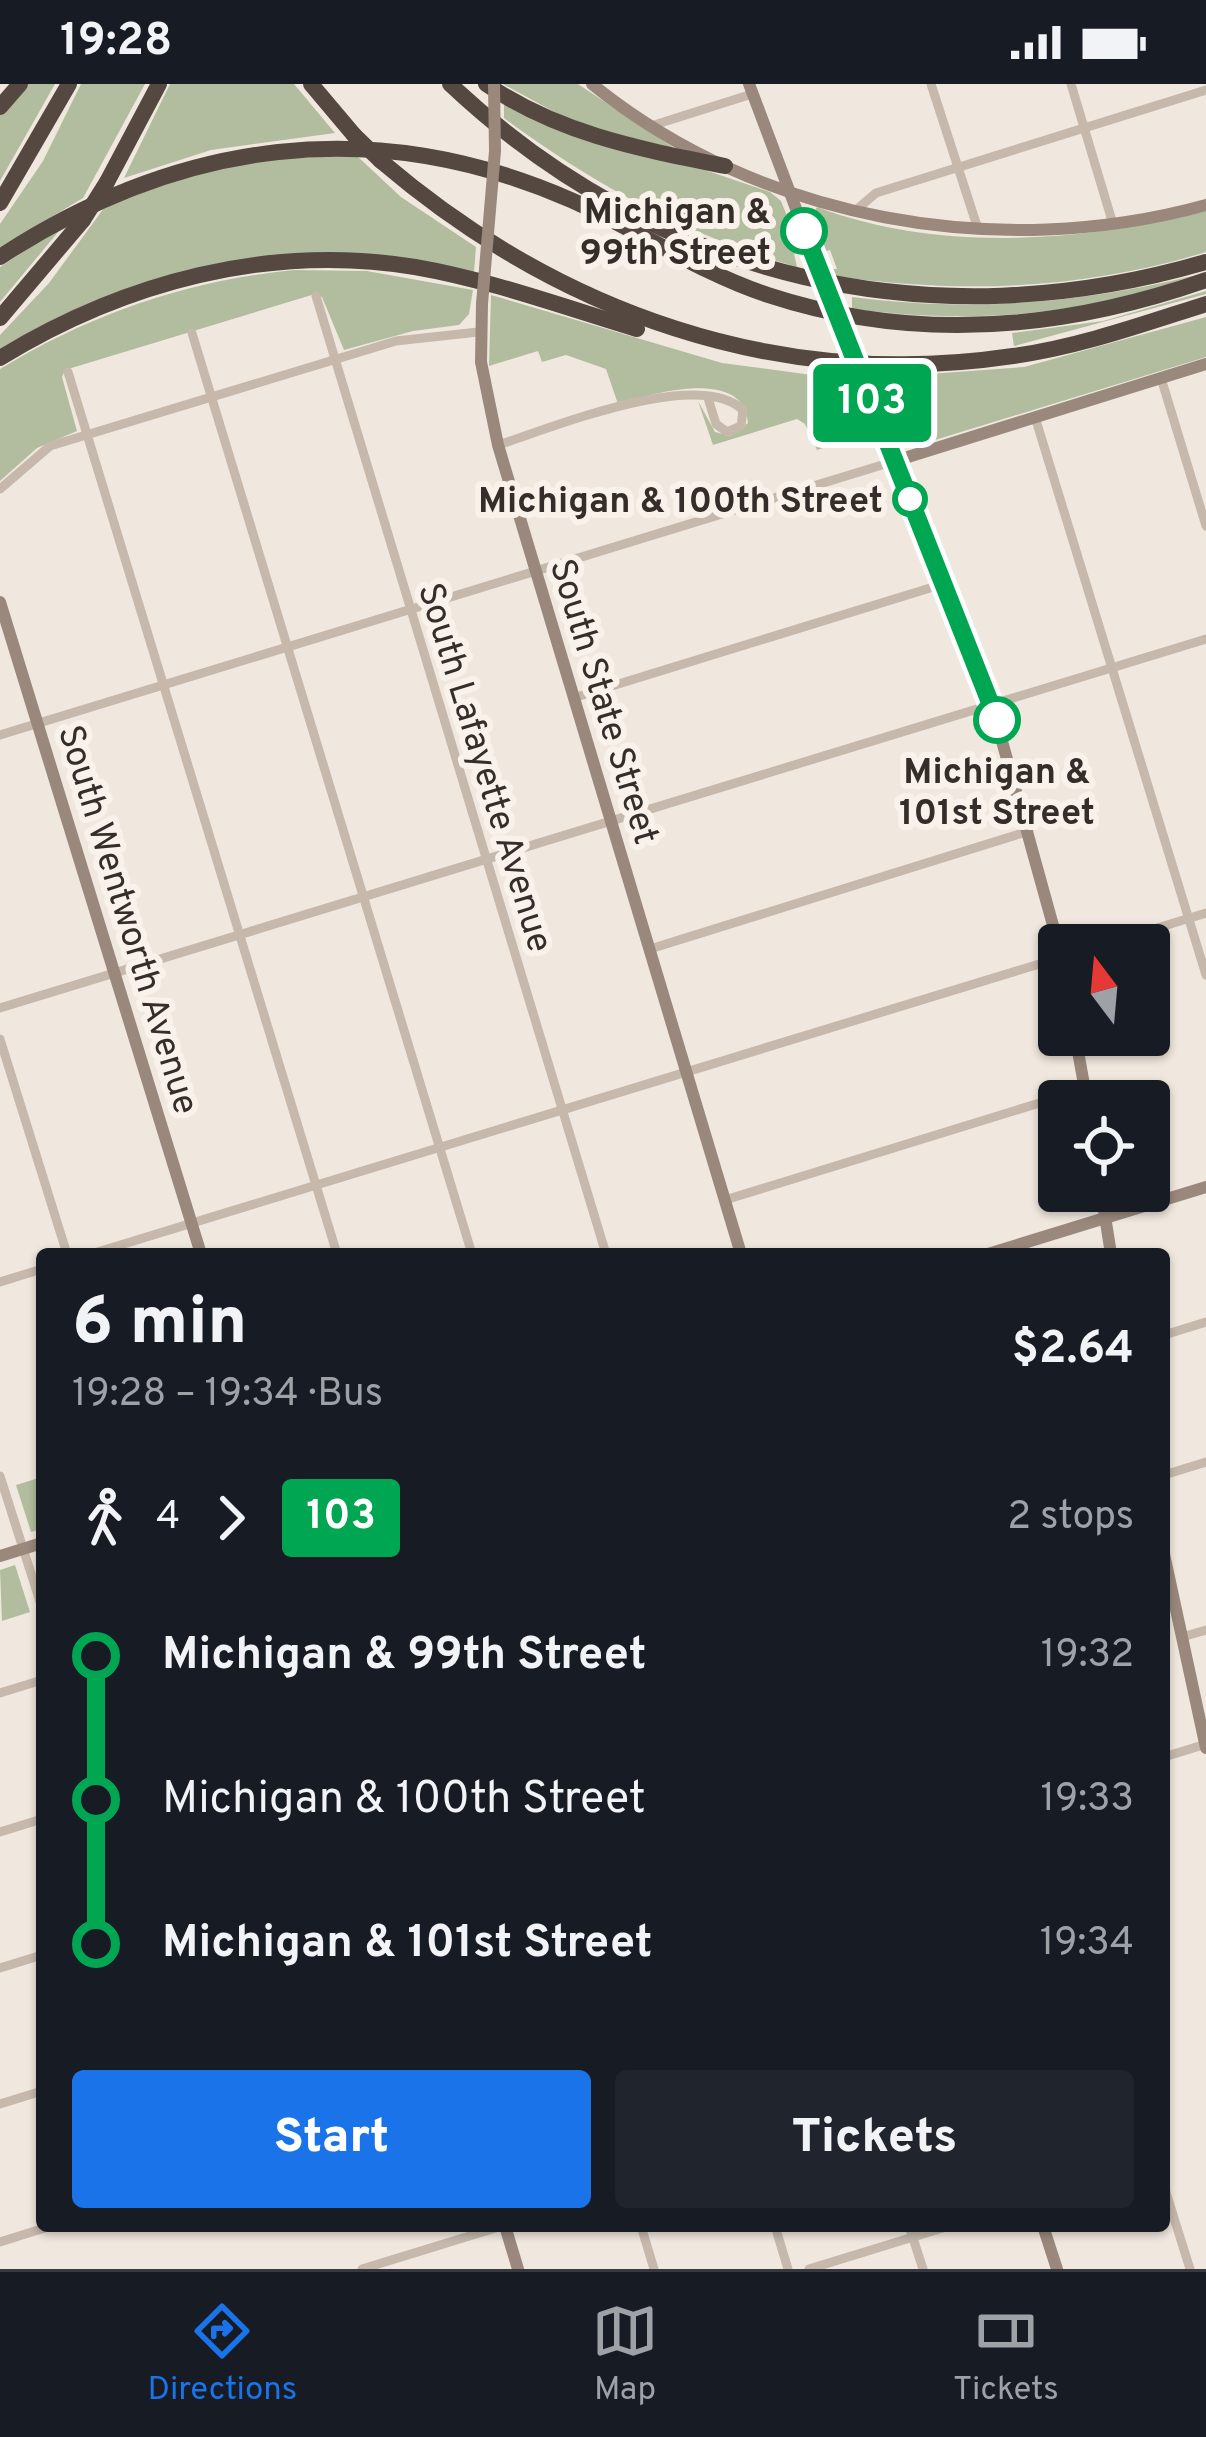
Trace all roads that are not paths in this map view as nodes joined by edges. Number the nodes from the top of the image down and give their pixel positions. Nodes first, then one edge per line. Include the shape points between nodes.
1 (20, 84) edge
2 (69, 84) edge
3 (159, 84) edge
4 (311, 84) edge
5 (450, 84) edge
6 (490, 84) edge
7 (592, 84) edge
8 (931, 84) edge
9 (1071, 84) edge
10 (750, 89) edge
11 (1206, 90) edge
12 (0, 106) edge
13 (650, 126) junction
14 (1084, 128) junction
15 (725, 166) junction
16 (958, 167) junction
17 (788, 190) junction
18 (876, 193) junction
19 (0, 203) edge
20 (1206, 205) edge
21 (855, 211) junction
22 (879, 217) junction
23 (1113, 224) junction
24 (978, 229) junction
25 (0, 257) edge
26 (1206, 262) edge
27 (1206, 280) edge
28 (316, 296) dead end
29 (1206, 304) edge
30 (0, 319) edge
31 (478, 332) junction
32 (192, 333) dead end
33 (761, 353) junction
34 (0, 358) edge
35 (336, 360) junction
36 (1206, 364) edge
37 (68, 372) dead end
38 (1161, 378) junction
39 (211, 398) junction
40 (708, 398) dead end
41 (1035, 417) junction
42 (87, 436) junction
43 (498, 446) junction
44 (895, 461) junction
45 (0, 489) edge
46 (1206, 526) edge
47 (535, 572) junction
48 (943, 584) junction
49 (0, 602) edge
50 (411, 610) junction
51 (1206, 639) edge
52 (287, 647) junction
53 (1112, 668) junction
54 (163, 686) junction
55 (573, 698) junction
56 (992, 705) junction
57 (38, 724) junction
58 (0, 735) edge
59 (612, 823) junction
60 (1029, 830) junction
61 (487, 860) junction
62 (364, 898) junction
63 (1206, 913) edge
64 (1189, 918) junction
65 (1053, 924) edge
66 (1170, 924) edge
67 (239, 936) junction
68 (650, 949) junction
69 (1038, 964) edge
70 (115, 974) junction
71 (1206, 975) edge
72 (0, 1008) edge
73 (0, 1039) edge
74 (687, 1073) junction
75 (1038, 1109) edge
76 (562, 1111) junction
77 (440, 1148) junction
78 (316, 1185) junction
79 (1206, 1187) edge
80 (724, 1200) junction
81 (1104, 1212) edge
82 (1105, 1219) junction
83 (192, 1223) junction
84 (65, 1248) edge
85 (111, 1248) edge
86 (199, 1248) edge
87 (335, 1248) edge
88 (470, 1248) edge
89 (604, 1248) edge
90 (739, 1248) edge
91 (1008, 1248) edge
92 (1110, 1248) edge
93 (36, 1271) edge
94 (0, 1282) edge
95 (1206, 1322) edge
96 (1170, 1333) edge
97 (1206, 1462) edge
98 (1170, 1473) edge
99 (0, 1475) edge
100 (36, 1545) edge
101 (22, 1549) junction
102 (0, 1556) edge
103 (1170, 1582) edge
104 (36, 1590) edge
105 (1206, 1630) edge
106 (1182, 1637) junction
107 (36, 1682) edge
108 (0, 1693) edge
109 (1206, 1746) edge
110 (1170, 1755) edge
111 (36, 1821) edge
112 (0, 1832) edge
113 (36, 1957) edge
114 (0, 1968) edge
115 (36, 2093) edge
116 (0, 2104) edge
117 (1170, 2205) edge
118 (36, 2231) edge
119 (484, 2232) edge
120 (506, 2232) edge
121 (643, 2232) edge
122 (777, 2232) edge
123 (911, 2232) edge
124 (1045, 2232) edge
125 (0, 2242) edge
126 (362, 2269) edge
127 (518, 2269) edge
128 (654, 2269) edge
129 (788, 2269) edge
130 (809, 2269) edge
131 (923, 2269) edge
132 (1057, 2269) edge
133 (1190, 2269) edge

1 - 12 highway
2 - 19 highway
3 - 30 highway, bridge via 82,220
4 - 33 highway, bridge via 381,161 468,231 572,292
5 - 26 highway via 544,162 620,208 689,242 788,274 897,295 998,298 1118,285
6 - 15 highway via 585,135
6 - 31 street, South State Street, bridge via 495,151
7 - 13 street
8 - 16 street
9 - 14 street
10 - 13 street
10 - 17 street
11 - 14 street
13 - 15 street
14 - 16 street
14 - 23 street
15 - 17 street
16 - 18 street
16 - 24 street
17 - 21 street
17 - 44 street, bridge
18 - 21 street
18 - 22 street
20 - 23 street
21 - 22 street
22 - 24 street
23 - 24 street
25 - 27 highway via 118,190 170,172 263,152 353,147 518,178 720,276 868,319 1024,324 1145,302
28 - 35 street, South Lafayette Avenue
29 - 33 highway via 1060,347 966,362 877,365
31 - 35 street via 396,341
31 - 43 street, South State Street
32 - 39 street
33 - 34 highway via 723,353 436,272 314,260 169,282
35 - 39 street
35 - 50 street, South Lafayette Avenue
36 - 38 street
37 - 42 street
38 - 41 street
38 - 46 street
39 - 42 street
39 - 52 street
40 - 43 street via 676,391
41 - 44 street
41 - 53 street
42 - 45 street via 50,446
42 - 54 street
43 - 47 street, South State Street
44 - 47 street
44 - 48 street
47 - 50 street
47 - 55 street, South State Street
48 - 55 street
48 - 56 street
49 - 57 street, South Wentworth Avenue
50 - 52 street
50 - 61 street, South Lafayette Avenue
51 - 53 street
52 - 54 street
52 - 62 street
53 - 56 street
53 - 64 street
54 - 57 street
54 - 67 street
55 - 59 street, South State Street
56 - 59 street
56 - 60 street
57 - 58 street
57 - 70 street, South Wentworth Avenue
59 - 61 street
59 - 68 street, South State Street
60 - 65 street
60 - 68 street
61 - 62 street
61 - 76 street, South Lafayette Avenue
62 - 67 street
62 - 77 street
63 - 64 street
64 - 66 street
64 - 71 street
67 - 70 street
67 - 78 street
68 - 74 street, South State Street
69 - 74 street
70 - 72 street
70 - 83 street, South Wentworth Avenue
73 - 84 street
74 - 76 street
74 - 80 street, South State Street
75 - 80 street
76 - 77 street
76 - 89 street, South Lafayette Avenue
77 - 78 street
77 - 88 street
78 - 83 street
78 - 87 street
79 - 82 street
80 - 90 street, South State Street
81 - 82 street
82 - 91 street
82 - 92 street
83 - 85 street
83 - 86 street, South Wentworth Avenue
93 - 94 street
95 - 96 street
97 - 98 street
99 - 101 street
100 - 101 street
101 - 102 street
101 - 104 street
103 - 106 street
105 - 106 street
106 - 109 street
107 - 108 street
109 - 110 street
111 - 112 street
113 - 114 street
115 - 116 street
117 - 133 street
118 - 125 street
119 - 126 street
120 - 127 street
121 - 128 street
122 - 129 street
123 - 130 street
123 - 131 street
124 - 132 street

